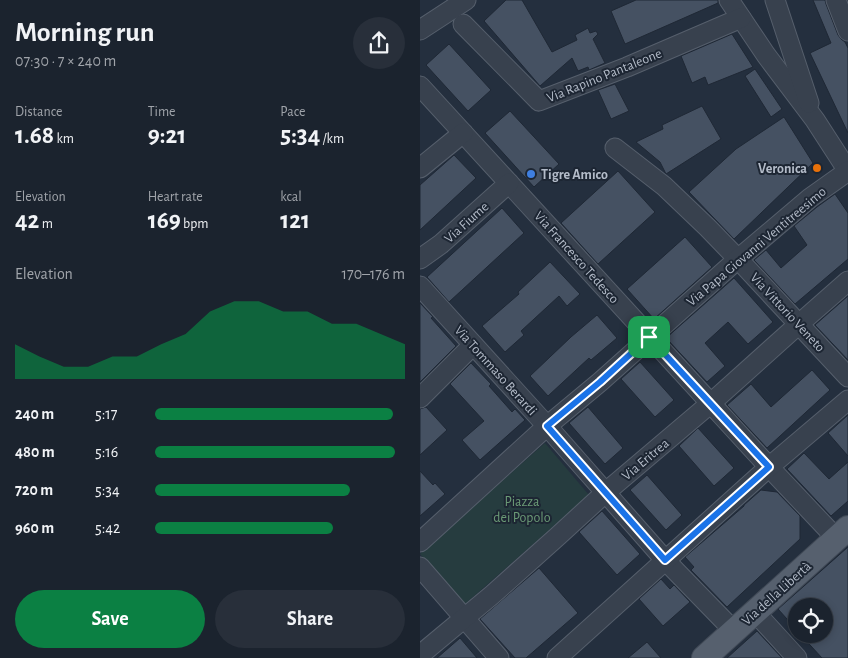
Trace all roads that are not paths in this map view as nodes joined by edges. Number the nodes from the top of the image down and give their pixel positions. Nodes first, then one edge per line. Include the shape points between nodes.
1 (466, 0) edge
2 (729, 0) edge
3 (775, 0) edge
4 (836, 0) edge
5 (741, 18) junction
6 (463, 24) dead end
7 (847, 28) edge
8 (420, 30) edge
9 (420, 86) edge
10 (815, 120) junction
11 (463, 133) junction
12 (615, 148) dead end
13 (420, 168) edge
14 (848, 171) edge
15 (509, 183) junction
16 (420, 259) edge
17 (738, 259) junction
18 (848, 281) edge
19 (420, 286) edge
20 (799, 324) junction
21 (649, 337) junction
22 (473, 345) junction
23 (848, 377) edge
24 (420, 398) edge
25 (848, 400) edge
26 (711, 403) junction
27 (547, 426) junction
28 (769, 467) junction
29 (606, 492) junction
30 (842, 533) edge
31 (420, 542) edge
32 (665, 560) junction
33 (420, 567) edge
34 (755, 612) junction
35 (464, 617) junction
36 (734, 631) junction
37 (420, 655) edge
38 (500, 658) edge
39 (557, 658) edge
40 (704, 658) edge
41 (797, 658) edge

1 - 8 street
2 - 5 street
3 - 10 street
4 - 7 street
5 - 6 street, Via Rapino Pantaleone via 539,101
5 - 10 street
9 - 11 street, Via Francesco Tedesco
10 - 14 street
11 - 13 street
11 - 15 street, Via Francesco Tedesco
12 - 17 street, Via Vittorio Veneto via 664,186
14 - 17 street, Via Papa Giovanni Ventitreesimo via 810,198
15 - 16 street, Via Fiume via 442,244
15 - 21 street, Via Francesco Tedesco
17 - 20 street, Via Vittorio Veneto
17 - 21 street, Via Papa Giovanni Ventitreesimo
18 - 20 street, Via Eritrea
19 - 22 street, Via Tommaso Berardi
20 - 23 street, Via Vittorio Veneto
20 - 26 street, Via Eritrea
21 - 26 street, Via Francesco Tedesco
21 - 27 street, Via Papa Giovanni Ventitreesimo
22 - 24 street
22 - 27 street, Via Tommaso Berardi
25 - 28 street
26 - 28 street, Via Francesco Tedesco
26 - 29 street, Via Eritrea
27 - 29 street, Via Tommaso Berardi
27 - 31 street, Via Papa Giovanni Ventitreesimo
28 - 30 street, Via Francesco Tedesco
28 - 32 street
29 - 32 street, Via Tommaso Berardi
29 - 35 street, Via Eritrea
30 - 34 main road, Via della Libertà
32 - 36 street, Via Tommaso Berardi
32 - 39 street
33 - 35 street
34 - 36 main road, Via della Libertà
34 - 41 street
35 - 37 street, Via Eritrea
35 - 38 street
36 - 40 main road, Via della Libertà

